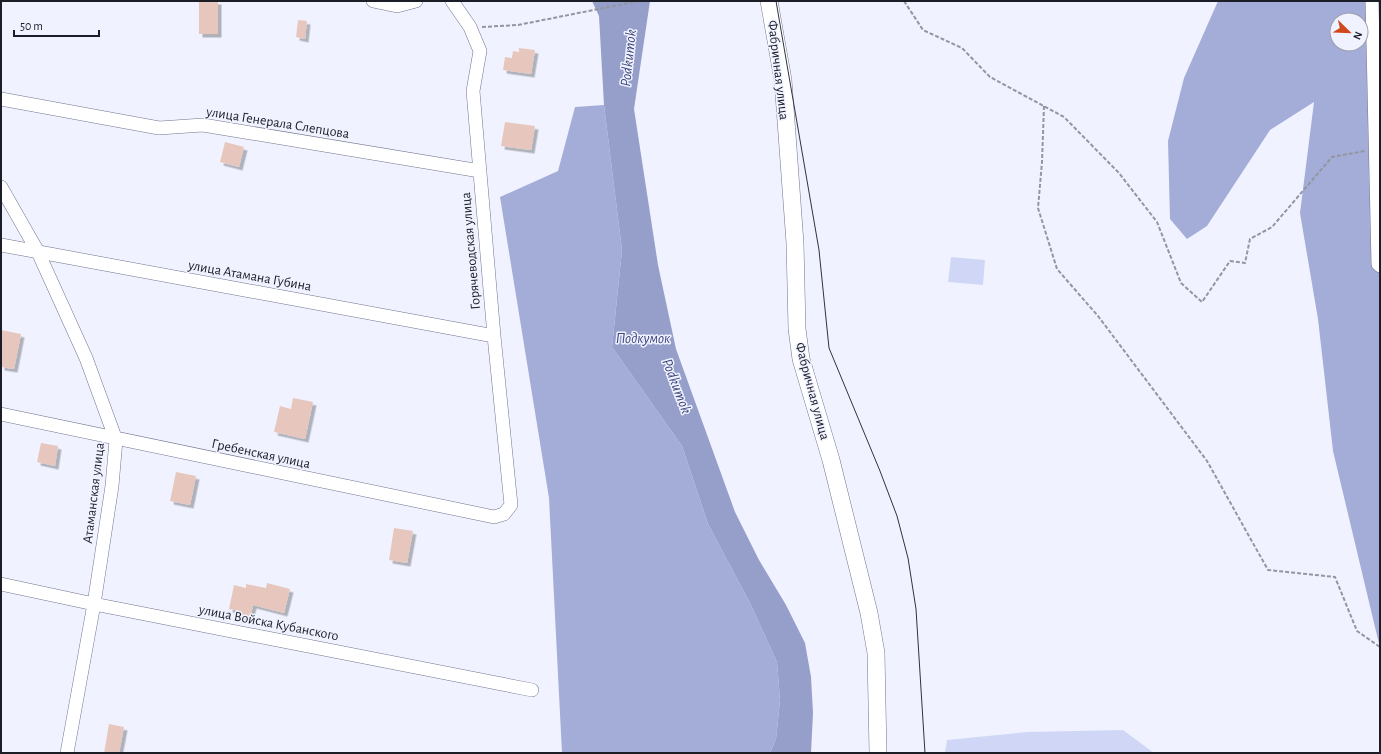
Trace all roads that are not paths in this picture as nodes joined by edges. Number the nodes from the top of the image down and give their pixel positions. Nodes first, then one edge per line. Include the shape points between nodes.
1 (373, 1) edge
2 (416, 1) edge
3 (452, 1) edge
4 (769, 1) edge
5 (1372, 1) edge
6 (1, 99) edge
7 (480, 171) junction
8 (1, 187) edge
9 (1, 245) edge
10 (38, 252) junction
11 (1380, 266) edge
12 (494, 336) junction
13 (1, 414) edge
14 (116, 440) junction
15 (511, 505) joint
16 (1, 584) edge
17 (94, 604) junction
18 (532, 690) dead end
19 (66, 753) edge
20 (878, 753) edge

1 - 2 street via 397,6
3 - 7 street, Горячеводская улица via 470,27 480,51 473,91
4 - 20 main road, Фабричная улица via 783,80 795,243 797,329 801,359 831,460 869,613 876,653
5 - 11 street
6 - 7 street, улица Генерала Слепцова via 159,128 203,125
7 - 12 street, Горячеводская улица
8 - 10 street, Атаманская улица
9 - 10 street, улица Атамана Губина
10 - 12 street, улица Атамана Губина
10 - 14 street, Атаманская улица via 86,358
12 - 15 street, Горячеводская улица
13 - 14 street, Гребенская улица
14 - 15 street, Гребенская улица via 494,517 504,514
14 - 17 street, Атаманская улица via 112,486
16 - 17 street, улица Войска Кубанского
17 - 18 street, улица Войска Кубанского
17 - 19 street, Атаманская улица

